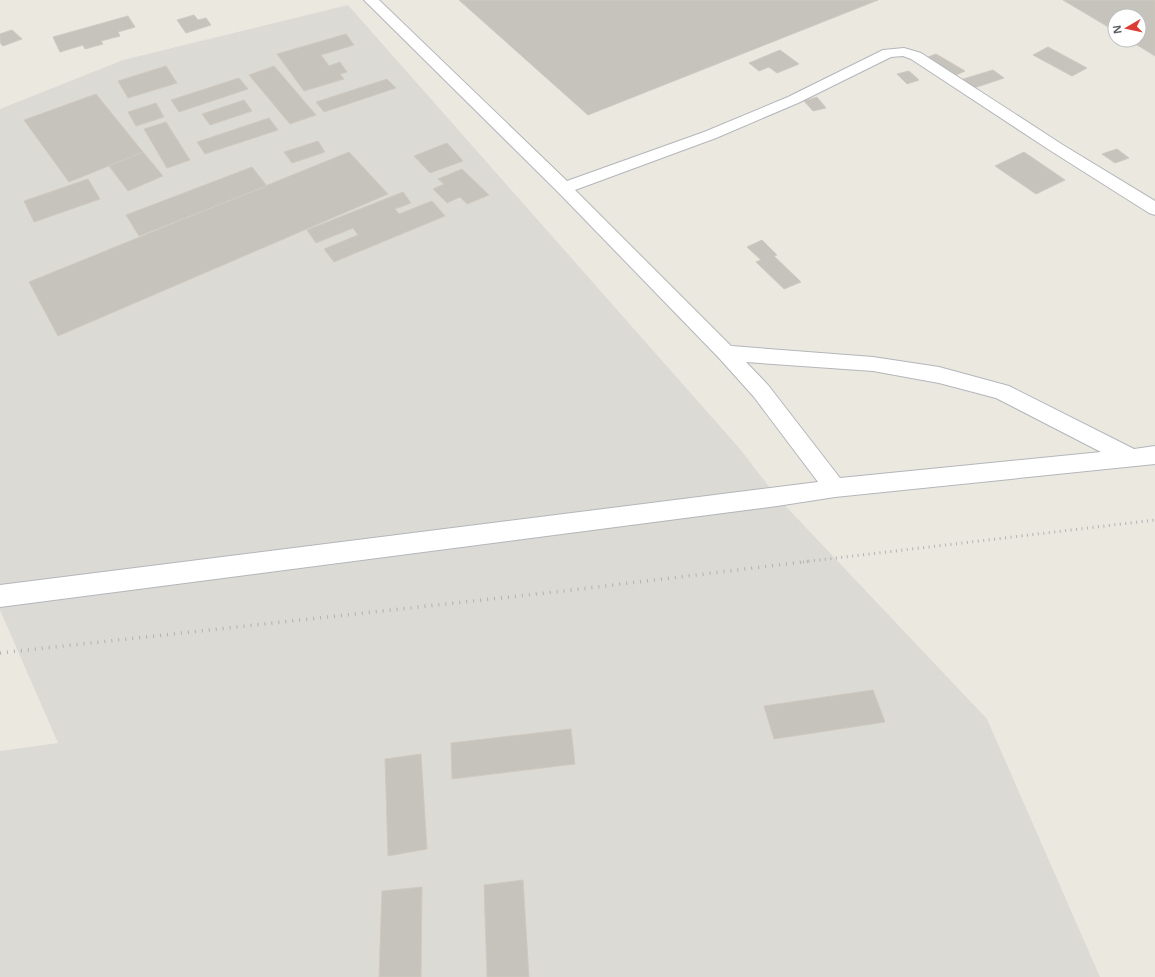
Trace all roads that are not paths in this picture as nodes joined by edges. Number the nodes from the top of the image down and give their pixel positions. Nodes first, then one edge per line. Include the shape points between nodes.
1 (371, 0) edge
2 (564, 188) junction
3 (1155, 209) edge
4 (726, 353) junction
5 (1155, 455) edge
6 (1132, 457) junction
7 (835, 488) junction
8 (0, 596) edge

1 - 2 street
2 - 3 street via 710,135 793,100 888,53 904,52 916,56 1056,148
2 - 4 street
4 - 6 street via 873,364 939,375 1002,392
4 - 7 street via 761,392
5 - 6 street
6 - 7 street
7 - 8 street

